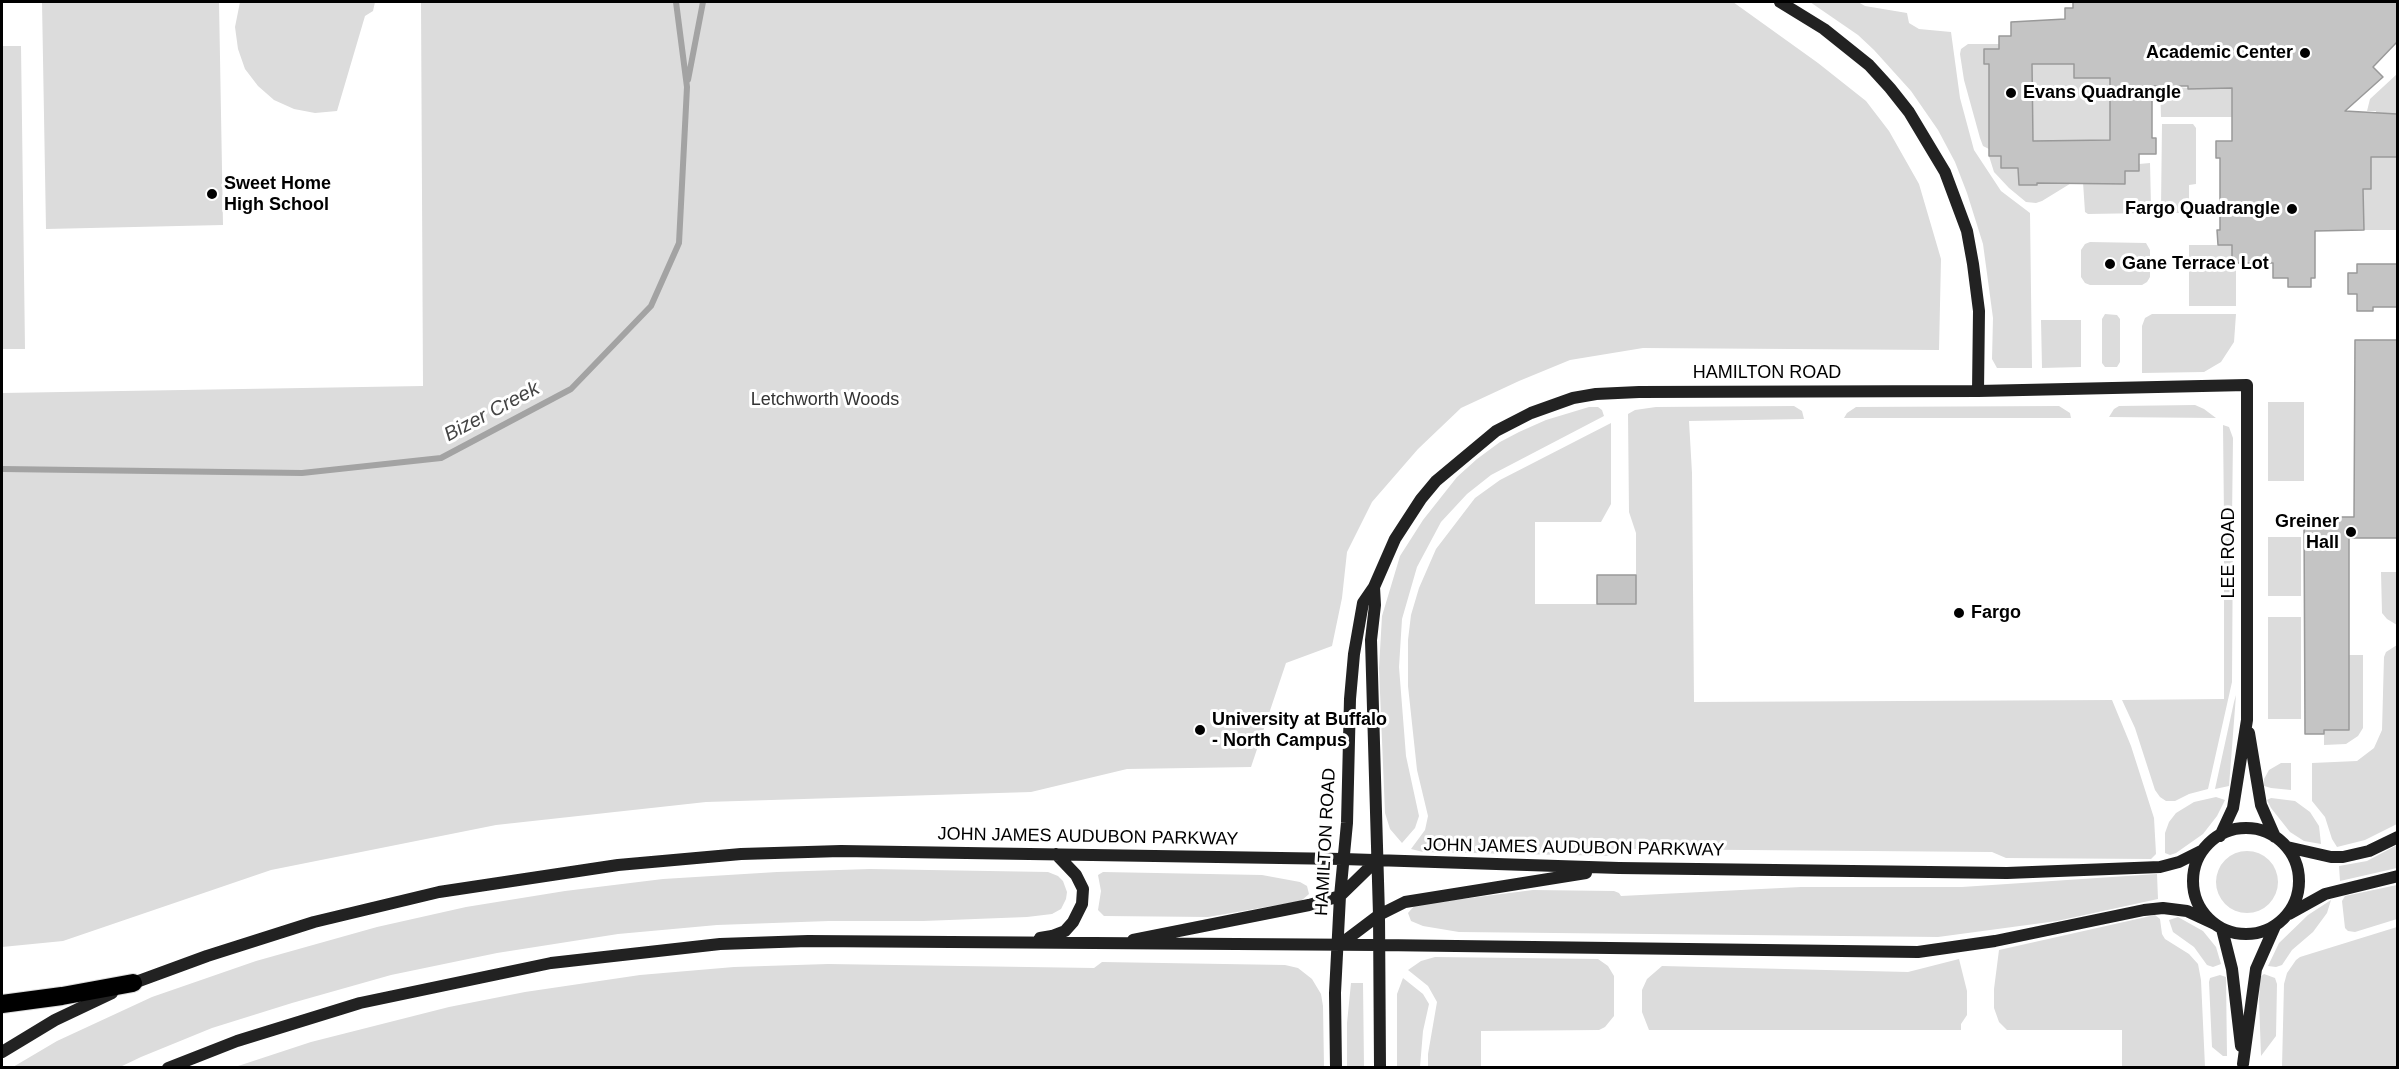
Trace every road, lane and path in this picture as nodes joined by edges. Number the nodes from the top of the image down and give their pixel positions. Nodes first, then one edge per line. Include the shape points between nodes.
1 (1780, 2) edge
2 (2247, 385) joint
3 (1978, 391) junction
4 (1374, 587) junction
5 (2247, 720) junction
6 (2220, 836) junction
7 (2276, 837) junction
8 (2397, 837) edge
9 (2287, 847) junction
10 (2203, 850) junction
11 (1056, 854) junction
12 (1343, 858) junction
13 (1377, 860) junction
14 (1619, 868) junction
15 (2397, 876) edge
16 (1340, 896) junction
17 (2288, 914) junction
18 (1379, 915) junction
19 (2218, 926) junction
20 (2275, 926) junction
21 (1012, 943) junction
22 (1111, 944) junction
23 (1379, 945) junction
24 (1338, 946) junction
25 (133, 983) junction
26 (2, 1004) edge
27 (2, 1052) edge
28 (2243, 1066) edge
29 (168, 1068) edge
30 (1336, 1068) edge
31 (1380, 1068) edge

1 - 3 main road via 1824,29 1869,65 1909,112 1945,172 1973,264 1979,311
2 - 3 main road, HAMILTON ROAD
2 - 5 main road, LEE ROAD
3 - 4 main road, HAMILTON ROAD via 1618,392 1550,405 1496,431 1436,481 1395,539
4 - 12 main road, HAMILTON ROAD via 1363,603 1354,654
4 - 13 main road, HAMILTON ROAD via 1376,605 1371,640
5 - 6 main road, LEE ROAD via 2232,808
5 - 7 main road, LEE ROAD via 2261,805
6 - 7 main road via 2247,828
6 - 10 main road
7 - 9 main road
8 - 9 main road via 2369,851 2343,857
9 - 17 main road via 2300,880 2297,898
10 - 14 main road, JOHN JAMES AUDUBON PARKWAY via 2160,867 2116,870 2007,873
10 - 19 main road via 2195,867 2193,885 2202,911
11 - 12 main road, JOHN JAMES AUDUBON PARKWAY
11 - 21 main road via 1076,875 1083,889 1082,903 1073,922 1052,936
11 - 25 main road, JOHN JAMES AUDUBON PARKWAY via 841,851 741,854 618,865 439,892 314,922
12 - 13 main road, JOHN JAMES AUDUBON PARKWAY
12 - 16 main road, HAMILTON ROAD
13 - 14 main road, JOHN JAMES AUDUBON PARKWAY
13 - 16 main road
13 - 18 main road, HAMILTON ROAD
14 - 18 main road via 1405,902
15 - 17 main road via 2325,894
16 - 22 main road
16 - 24 main road, HAMILTON ROAD
17 - 20 main road
18 - 23 main road, HAMILTON ROAD
18 - 24 main road
19 - 20 main road via 2249,934
19 - 23 main road via 2187,911 2163,908 1918,952
19 - 28 main road via 2232,969
20 - 28 main road via 2256,969
21 - 22 main road
21 - 29 main road via 720,944 551,963 360,1003 237,1041
22 - 24 main road
23 - 24 main road
23 - 31 main road, HAMILTON ROAD
24 - 30 main road, HAMILTON ROAD
25 - 26 highway
25 - 27 main road, JOHN JAMES AUDUBON PARKWAY via 55,1020

